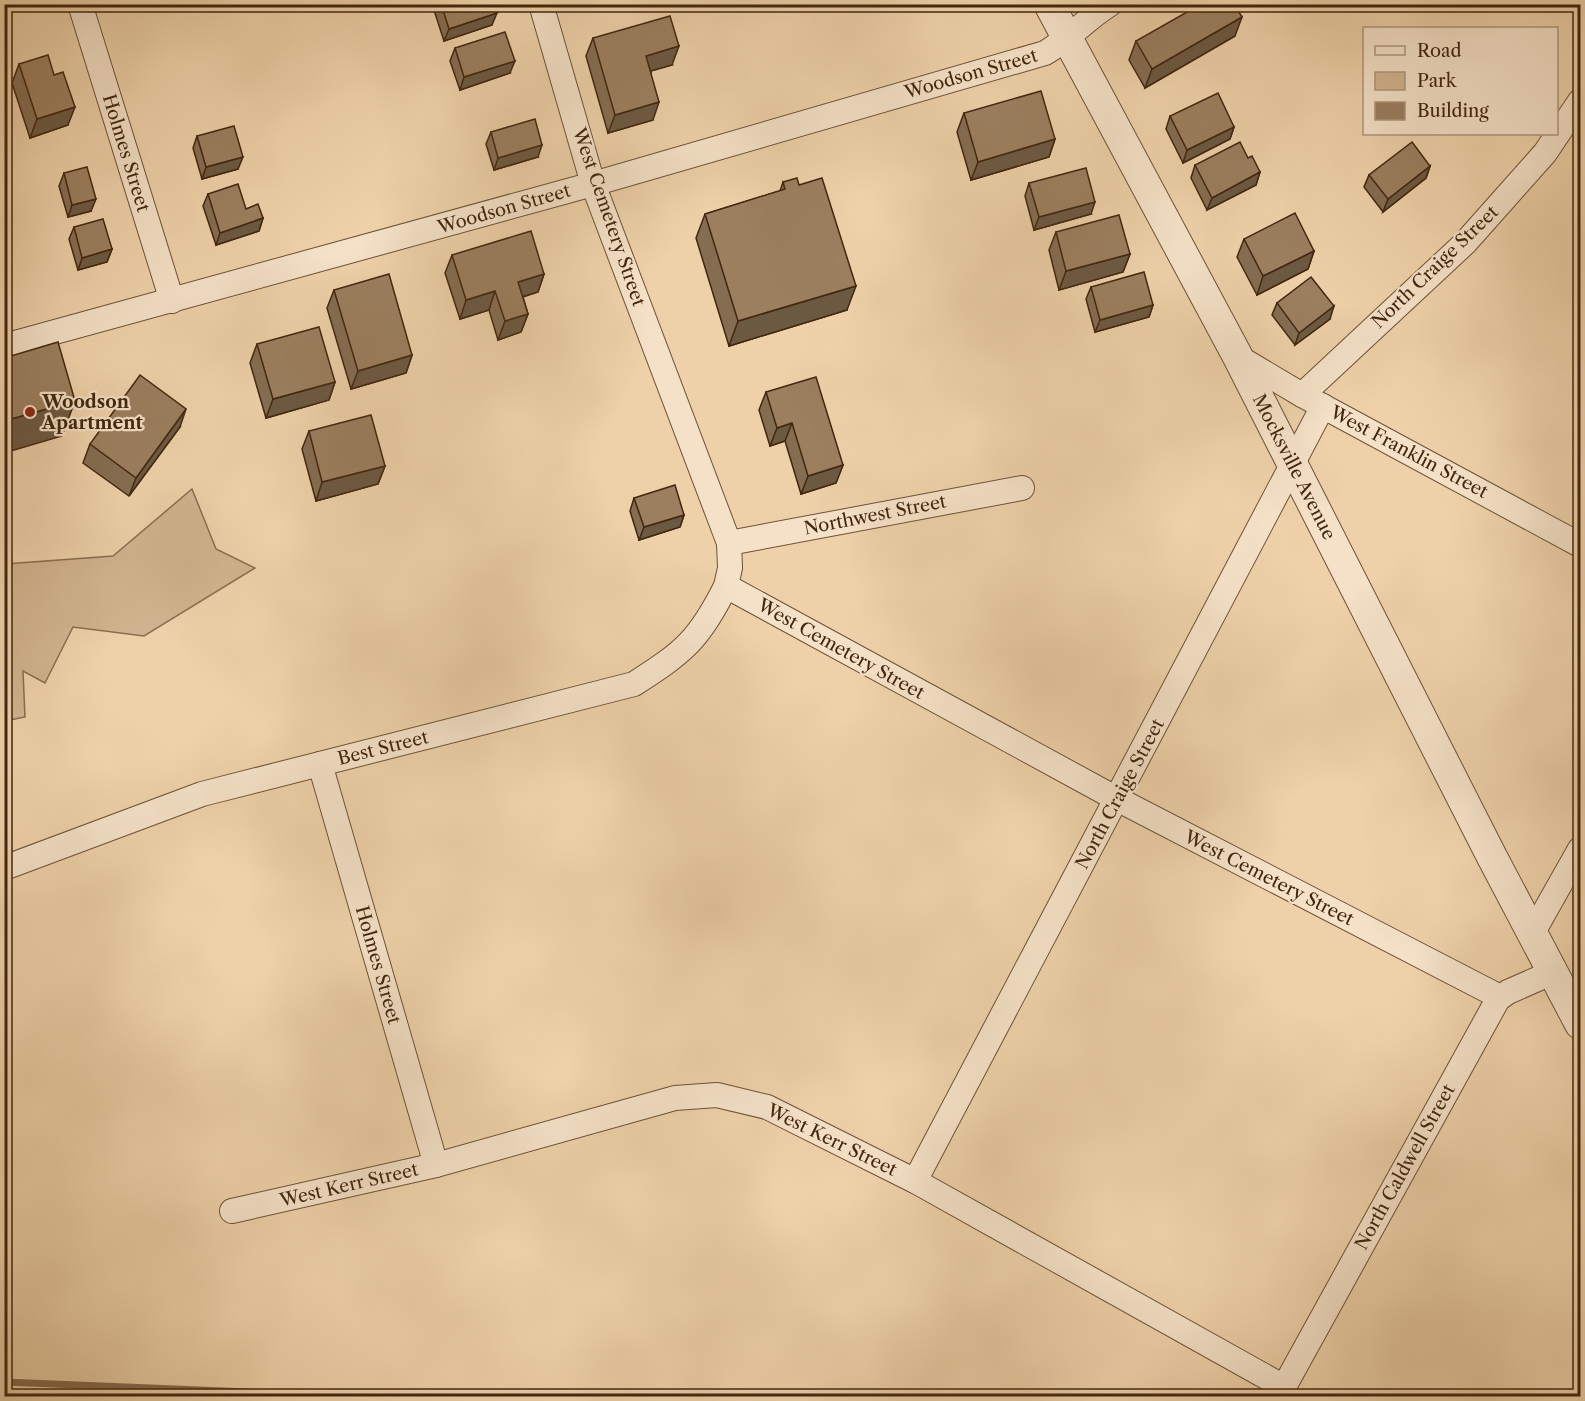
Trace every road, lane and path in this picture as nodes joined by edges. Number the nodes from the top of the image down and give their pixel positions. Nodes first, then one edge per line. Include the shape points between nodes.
1 (80, 4) edge
2 (541, 4) edge
3 (1049, 4) edge
4 (1110, 4) edge
5 (1068, 40) junction
6 (1581, 101) edge
7 (1558, 134) edge
8 (1557, 135) edge
9 (593, 184) junction
10 (172, 301) junction
11 (4, 346) edge
12 (1238, 357) junction
13 (1302, 394) junction
14 (1323, 406) junction
15 (1292, 465) junction
16 (1022, 488) dead end
17 (729, 543) junction
18 (1581, 545) edge
19 (726, 586) junction
20 (320, 764) junction
21 (1117, 799) junction
22 (1581, 849) edge
23 (4, 868) edge
24 (1532, 933) junction
25 (1551, 973) junction
26 (1500, 997) junction
27 (1581, 1024) edge
28 (436, 1165) junction
29 (915, 1181) junction
30 (232, 1211) dead end
31 (1284, 1387) joint

1 - 10 street, Holmes Street
2 - 9 street, West Cemetery Street
3 - 5 street, Mocksville Avenue
4 - 5 street, Woodson Street via 1090,17
5 - 9 street, Woodson Street via 1045,53
5 - 12 street, Mocksville Avenue
6 - 7 street, North Craige Street
8 - 13 street, North Craige Street via 1465,243
9 - 10 street, Woodson Street
9 - 17 street, West Cemetery Street
10 - 11 street, Woodson Street
12 - 13 street, West Franklin Street
12 - 15 street, Mocksville Avenue
13 - 14 street, West Franklin Street
14 - 15 street, North Craige Street
14 - 18 street, West Franklin Street
15 - 21 street, North Craige Street
15 - 24 street, Mocksville Avenue
16 - 17 street, Northwest Street
17 - 19 street, West Cemetery Street
19 - 20 street, Best Street via 709,621 688,647 634,684
19 - 21 street, West Cemetery Street
20 - 23 street, Best Street via 202,794
20 - 28 street, Holmes Street
21 - 26 street, West Cemetery Street
21 - 29 street, North Craige Street
22 - 24 street
24 - 25 street
25 - 26 street
25 - 27 street
26 - 31 street, North Caldwell Street
28 - 29 street, West Kerr Street via 675,1098 717,1095 767,1107
28 - 30 street, West Kerr Street
29 - 31 street, West Kerr Street

